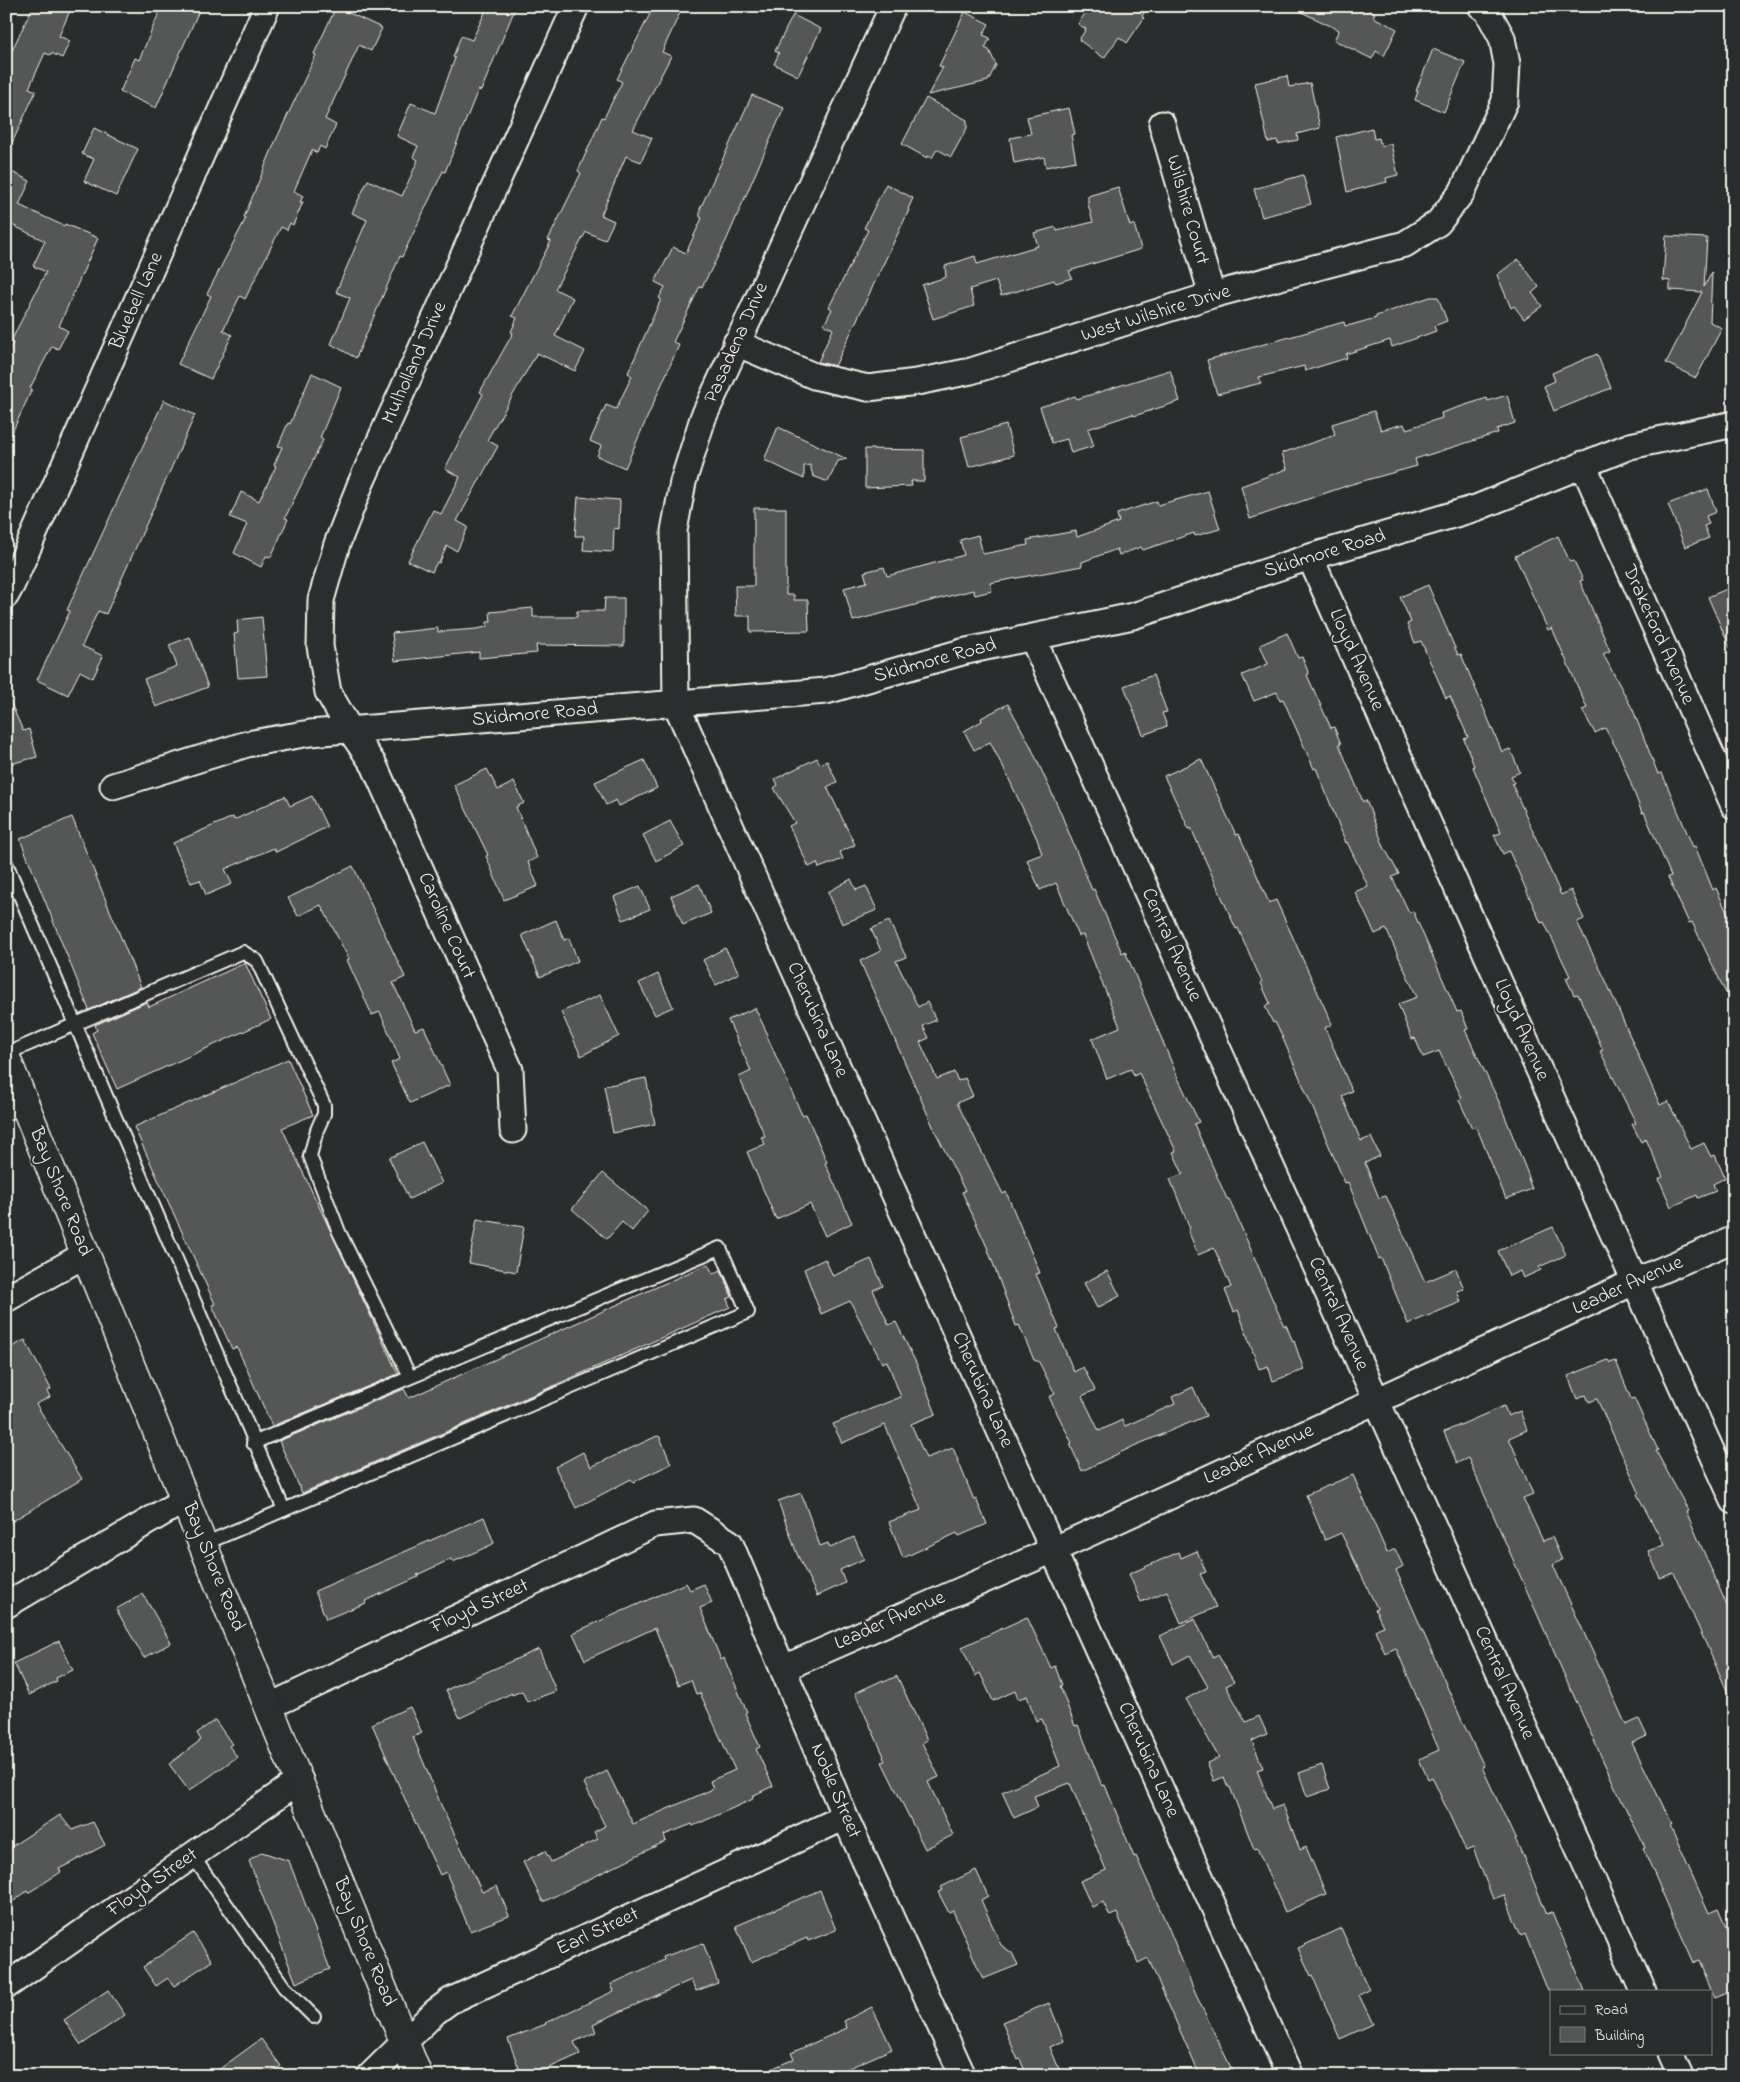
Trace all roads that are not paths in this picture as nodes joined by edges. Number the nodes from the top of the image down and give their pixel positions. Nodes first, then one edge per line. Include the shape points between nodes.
1 (267, 6) edge
2 (576, 6) edge
3 (893, 6) edge
4 (1481, 6) edge
5 (1162, 124) dead end
6 (1212, 295) junction
7 (736, 343) junction
8 (1733, 422) edge
9 (1582, 464) junction
10 (1310, 557) junction
11 (6, 595) edge
12 (1032, 637) junction
13 (676, 704) junction
14 (350, 730) junction
15 (113, 786) dead end
16 (1734, 806) edge
17 (6, 863) edge
18 (75, 1024) junction
19 (6, 1054) edge
20 (6, 1058) edge
21 (16, 1110) edge
22 (513, 1130) dead end
23 (1734, 1239) edge
24 (86, 1254) junction
25 (1634, 1282) junction
26 (6, 1299) edge
27 (410, 1377) junction
28 (1377, 1401) junction
29 (253, 1443) junction
30 (186, 1500) junction
31 (1734, 1501) edge
32 (284, 1510) junction
33 (694, 1520) joint
34 (204, 1544) junction
35 (1053, 1550) junction
36 (6, 1605) edge
37 (784, 1668) junction
38 (270, 1706) junction
39 (300, 1780) junction
40 (846, 1817) junction
41 (192, 1855) junction
42 (6, 1986) edge
43 (1643, 1990) edge
44 (314, 2017) dead end
45 (404, 2042) junction
46 (1671, 2054) edge
47 (370, 2076) edge
48 (418, 2076) edge
49 (963, 2076) edge
50 (1290, 2076) edge
51 (1681, 2076) edge

1 - 11 street, Bluebell Lane
2 - 14 street, Mulholland Drive via 360,485 337,544 321,600 320,646 328,692
3 - 7 street, Pasadena Drive
4 - 6 street, West Wilshire Drive via 1487,10 1502,38 1507,64 1505,101 1462,192 1438,223 1405,244
5 - 6 street, Wilshire Court
6 - 7 street, West Wilshire Drive via 971,371 868,388 814,376
7 - 13 street, Pasadena Drive via 703,418 684,482 674,532
8 - 9 street, Skidmore Road via 1630,446
9 - 10 street, Skidmore Road via 1476,508
9 - 16 street, Drakeford Avenue
10 - 12 street, Skidmore Road via 1134,616
10 - 25 street, Lloyd Avenue
12 - 13 street, Skidmore Road via 962,652 826,691
12 - 28 street, Central Avenue
13 - 14 street, Skidmore Road
13 - 35 street, Cherubina Lane
14 - 15 street, Skidmore Road via 247,744
14 - 22 street, Caroline Court via 374,765 510,1070
17 - 18 lane
18 - 19 lane
18 - 27 lane via 243,952 257,961 324,1105 310,1156 339,1232
18 - 29 lane
20 - 21 main road, Bay Shore Road
21 - 24 main road, Bay Shore Road
23 - 25 street, Leader Avenue
24 - 26 street
24 - 30 main road, Bay Shore Road
25 - 28 street, Leader Avenue
25 - 31 street, Lloyd Avenue
27 - 29 lane
27 - 32 lane via 720,1248 748,1312
28 - 35 street, Leader Avenue
28 - 43 street, Central Avenue
29 - 32 lane
30 - 34 main road, Bay Shore Road
30 - 36 street
32 - 34 lane
33 - 37 street, Noble Street via 730,1543
33 - 38 street, Floyd Street via 655,1524
34 - 38 main road, Bay Shore Road
35 - 37 street, Leader Avenue
35 - 50 street, Cherubina Lane
37 - 40 street, Noble Street
38 - 39 main road, Bay Shore Road
39 - 41 street, Floyd Street
39 - 45 main road, Bay Shore Road
40 - 45 street, Earl Street via 450,2001
40 - 49 street, Noble Street
41 - 42 street, Floyd Street
41 - 44 lane via 284,1987
45 - 47 street, Earl Street
45 - 48 main road, Bay Shore Road
46 - 51 street

